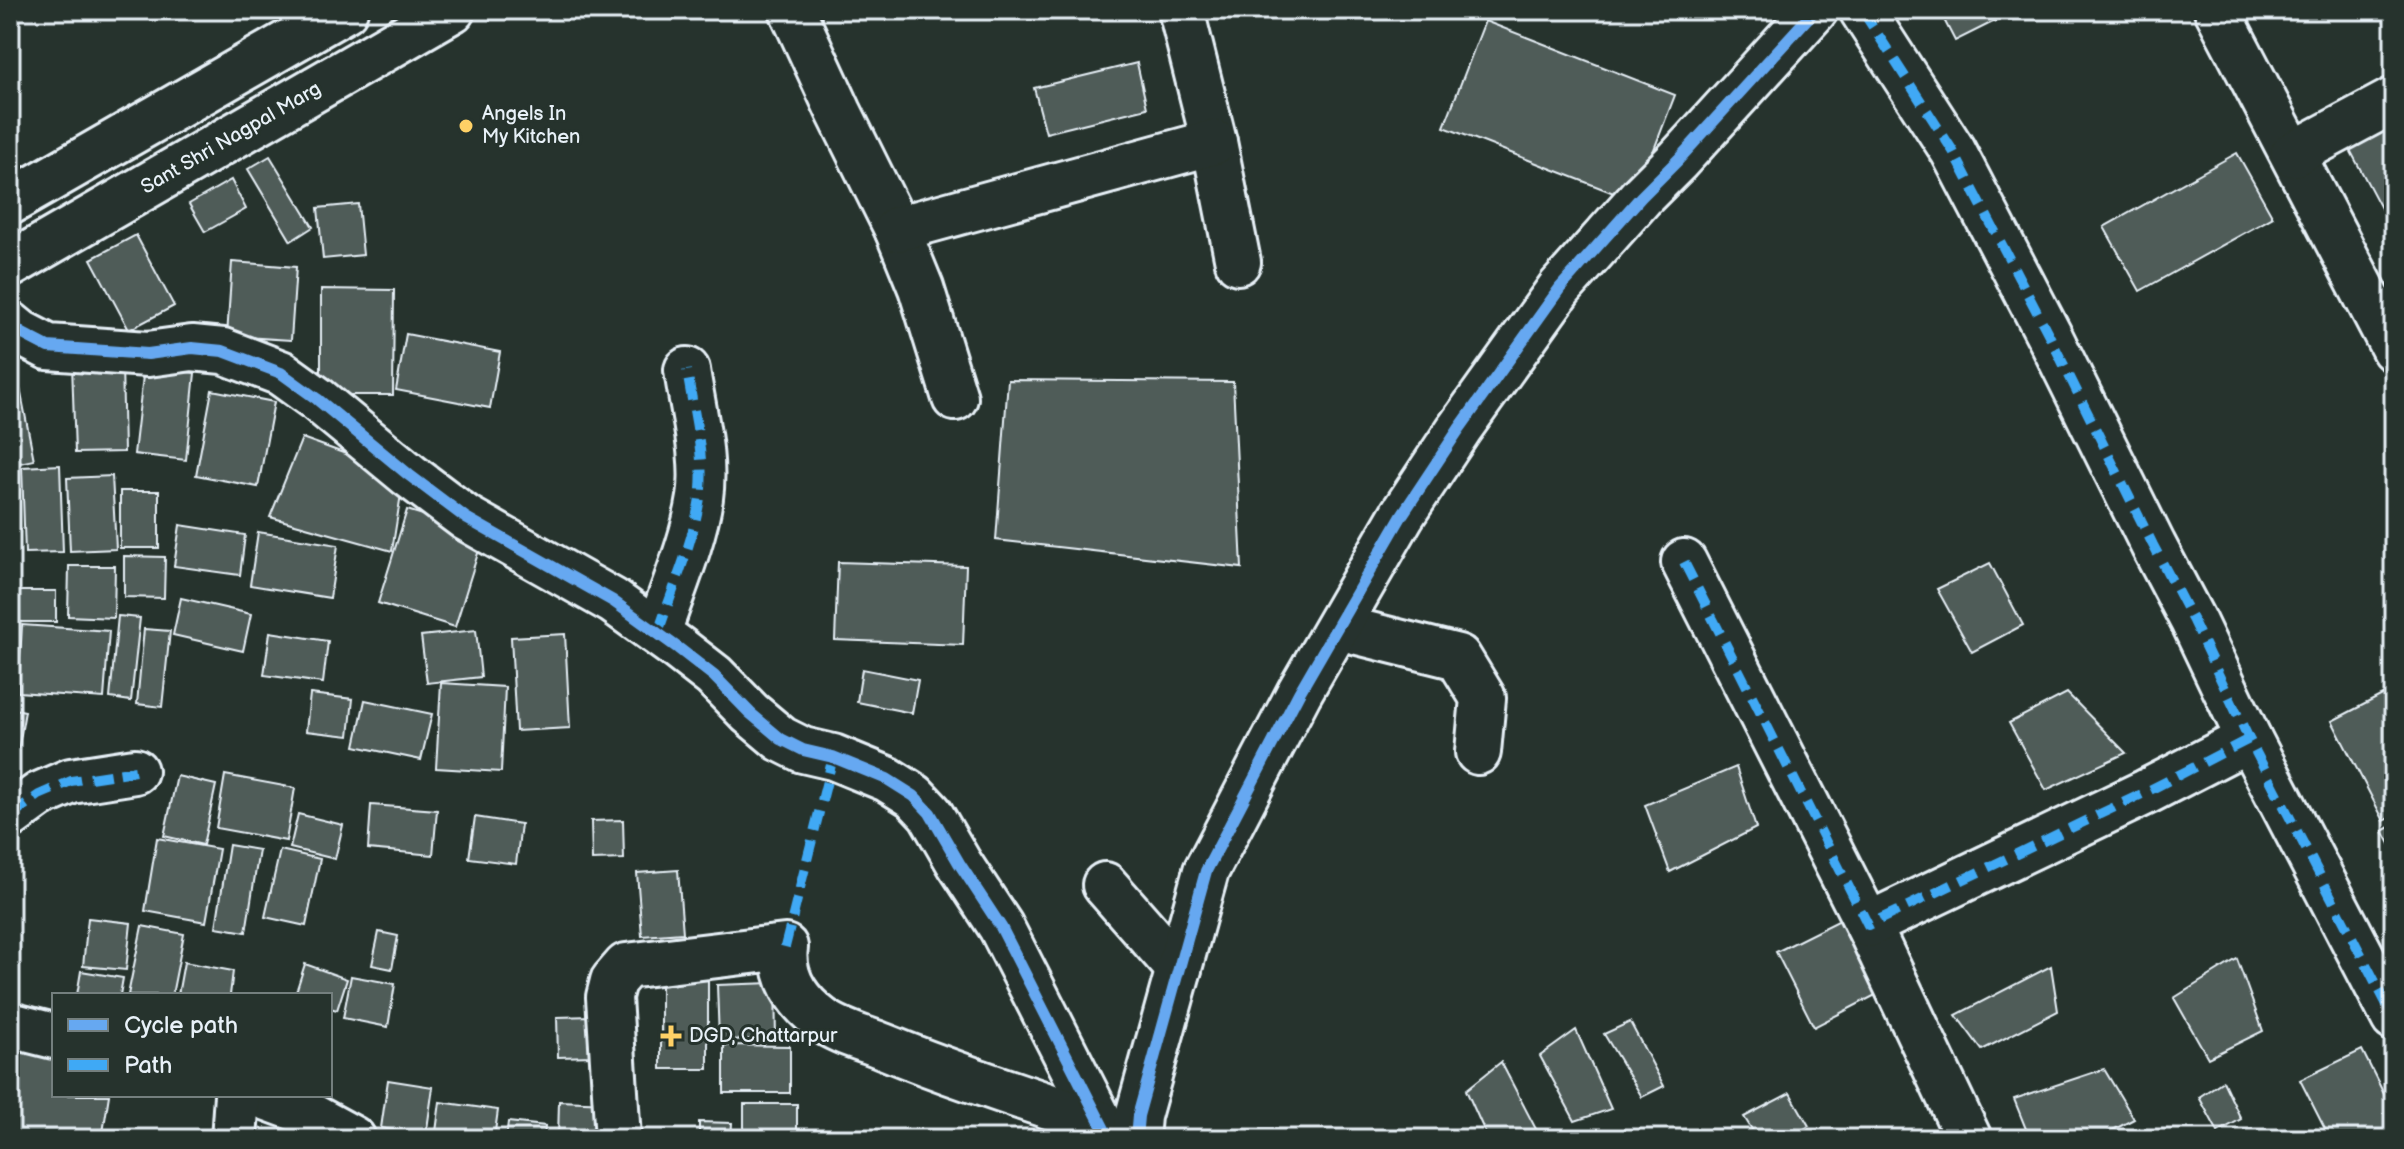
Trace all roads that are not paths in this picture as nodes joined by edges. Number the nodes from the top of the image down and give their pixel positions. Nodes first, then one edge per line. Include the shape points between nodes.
1 (345, 10) edge
2 (452, 10) edge
3 (792, 10) edge
4 (1181, 10) edge
5 (1815, 10) edge
6 (1862, 10) edge
7 (2217, 10) edge
8 (2394, 100) edge
9 (1214, 142) junction
10 (2293, 154) junction
11 (10, 202) edge
12 (897, 229) junction
13 (1238, 262) dead end
14 (10, 265) edge
15 (10, 324) edge
16 (2394, 349) edge
17 (687, 370) dead end
18 (955, 398) dead end
19 (1684, 562) dead end
20 (1338, 627) junction
21 (658, 633) junction
22 (2249, 739) junction
23 (1478, 752) dead end
24 (135, 771) dead end
25 (10, 816) edge
26 (1105, 885) dead end
27 (1868, 925) junction
28 (1179, 969) junction
29 (2394, 1018) edge
30 (10, 1025) edge
31 (52, 1036) edge
32 (237, 1097) edge
33 (265, 1097) edge
34 (1116, 1134) edge
35 (234, 1139) edge
36 (353, 1139) edge
37 (618, 1139) edge
38 (1969, 1139) edge

1 - 11 street
2 - 14 street, Sant Shri Nagpal Marg
3 - 12 street
4 - 9 street
5 - 20 street via 1560,288 1417,492
6 - 22 street via 1953,151
7 - 10 street
8 - 10 street
9 - 12 street
9 - 13 street
10 - 16 street
12 - 18 street via 926,301
15 - 21 street via 48,347 148,354 208,349 281,373 466,518 613,601
17 - 21 street via 701,464 700,497
19 - 27 street
20 - 23 street via 1458,657 1483,698
20 - 28 street via 1206,871
21 - 34 street via 781,739 887,779 930,813 1001,927
22 - 27 street
22 - 29 street
24 - 25 street via 71,781
26 - 28 street
27 - 38 street
28 - 34 street via 1138,1116
30 - 31 street
32 - 35 street
33 - 36 street
34 - 37 street via 823,1021 789,983 785,947 626,966 619,973 609,997

